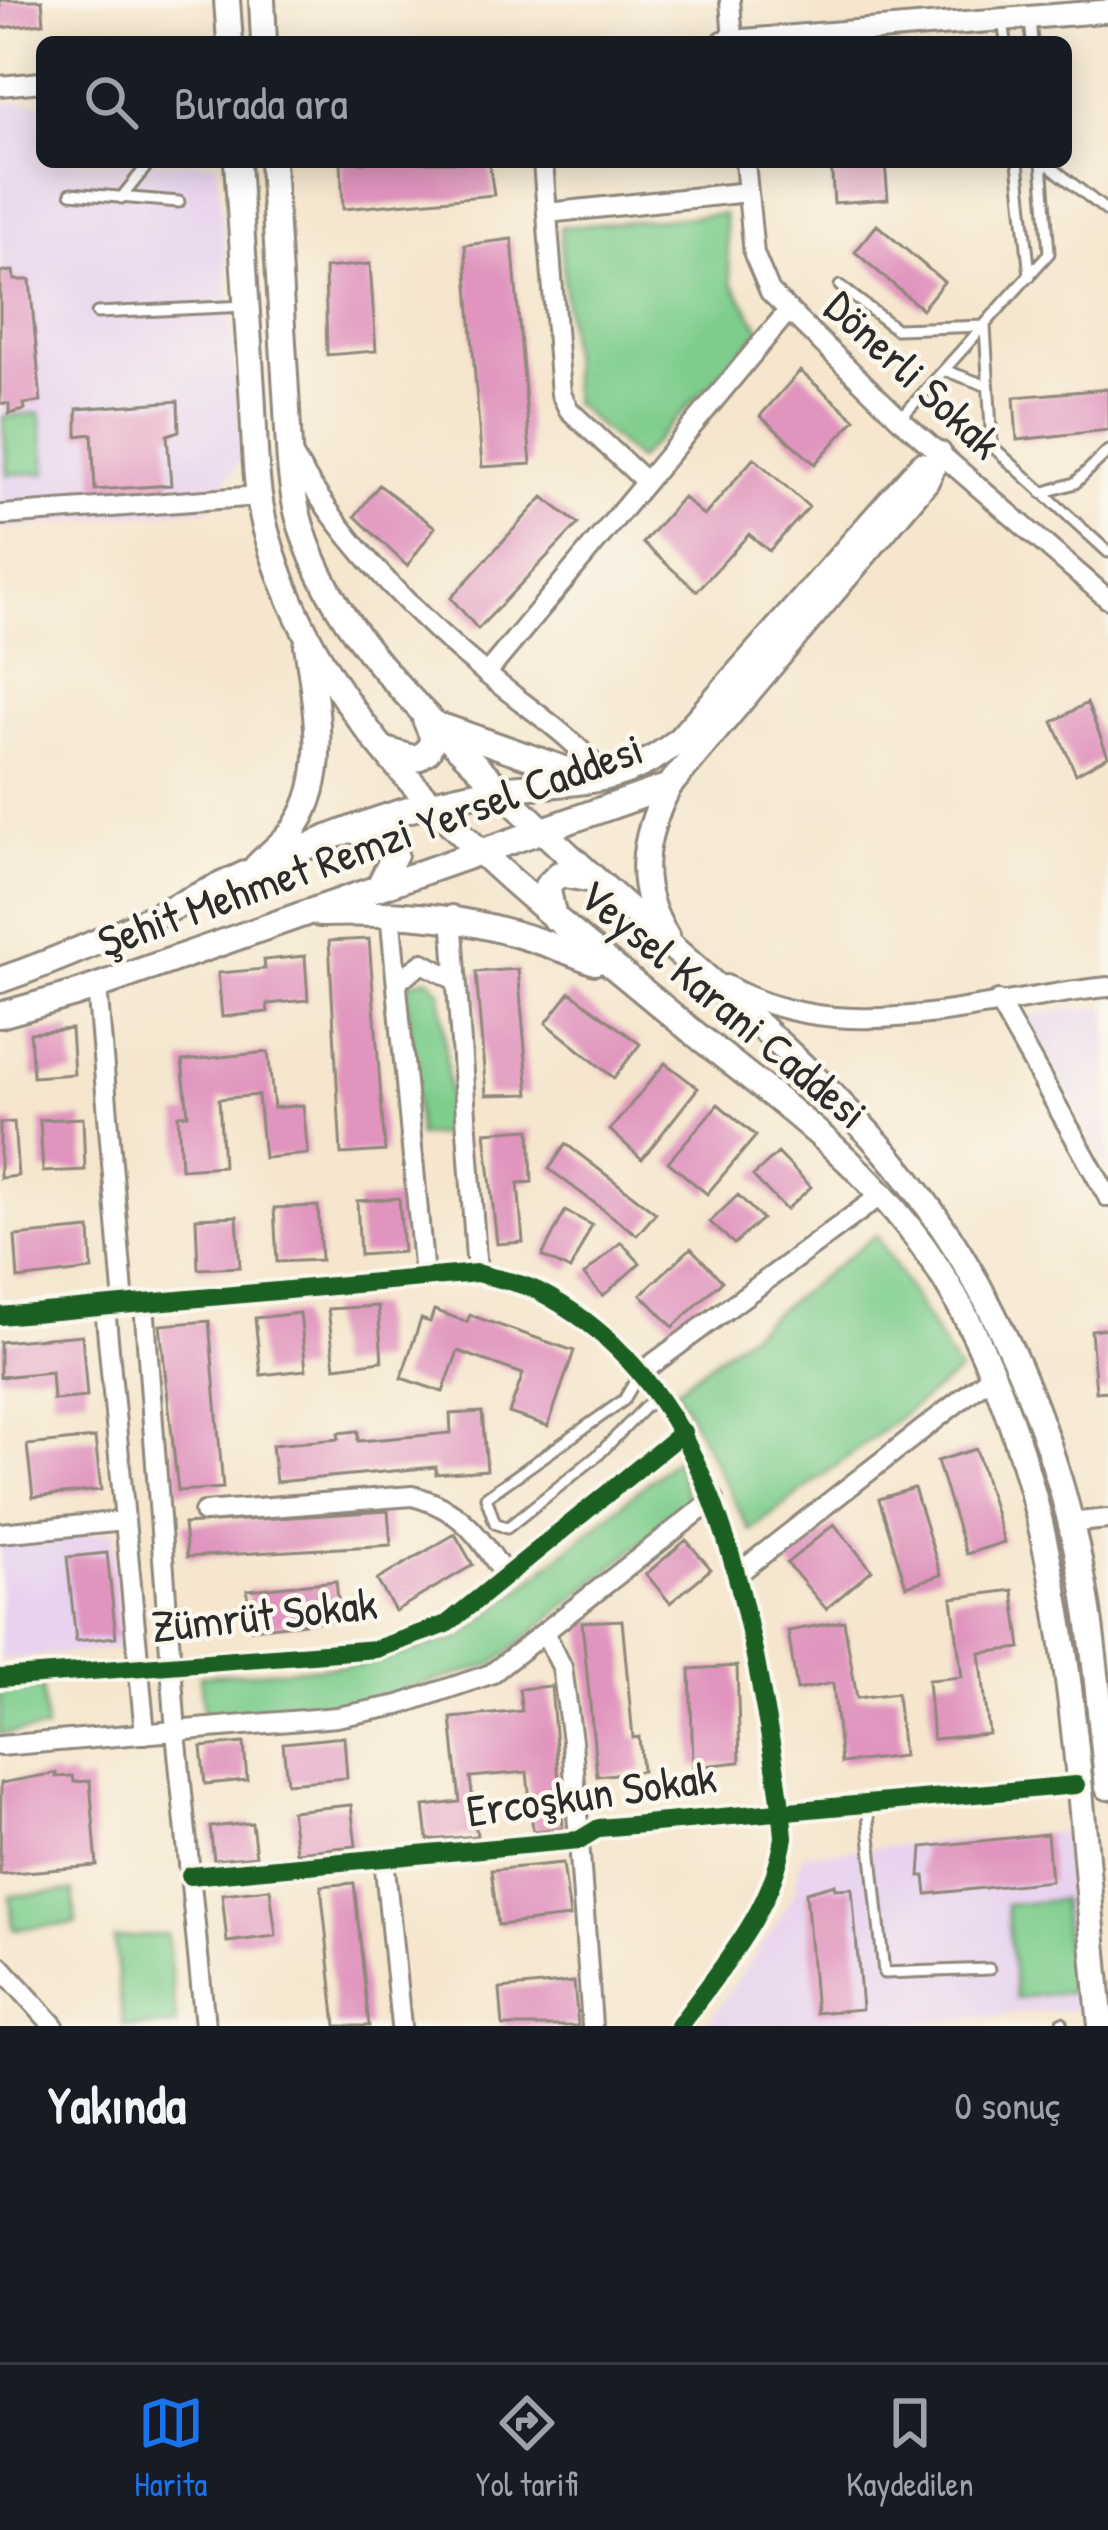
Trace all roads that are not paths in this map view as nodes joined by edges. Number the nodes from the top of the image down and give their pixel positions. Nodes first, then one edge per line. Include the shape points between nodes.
1 (227, 0) edge
2 (262, 0) edge
3 (730, 0) edge
4 (1108, 11) edge
5 (1030, 18) junction
6 (1005, 31) edge
7 (230, 36) edge
8 (264, 36) edge
9 (733, 36) edge
10 (881, 36) edge
11 (1032, 36) edge
12 (36, 83) edge
13 (0, 86) edge
14 (145, 168) edge
15 (237, 168) edge
16 (272, 168) edge
17 (543, 168) edge
18 (746, 168) edge
19 (1019, 168) edge
20 (1044, 168) edge
21 (1052, 168) edge
22 (748, 192) junction
23 (71, 193) dead end
24 (121, 198) junction
25 (179, 202) dead end
26 (1108, 212) edge
27 (547, 213) junction
28 (1030, 277) junction
29 (840, 286) dead end
30 (246, 306) junction
31 (789, 310) junction
32 (97, 313) dead end
33 (985, 326) junction
34 (944, 370) junction
35 (985, 385) junction
36 (900, 419) junction
37 (290, 449) junction
38 (1108, 451) edge
39 (939, 454) junction
40 (645, 481) junction
41 (1042, 493) junction
42 (259, 496) junction
43 (3, 515) edge
44 (1108, 552) edge
45 (1108, 599) edge
46 (307, 643) junction
47 (486, 674) junction
48 (425, 719) junction
49 (384, 749) junction
50 (607, 780) junction
51 (669, 785) junction
52 (500, 789) junction
53 (424, 802) junction
54 (354, 831) junction
55 (542, 833) junction
56 (475, 851) junction
57 (248, 875) junction
58 (595, 880) junction
59 (380, 884) junction
60 (389, 912) junction
61 (300, 914) junction
62 (452, 915) junction
63 (554, 917) junction
64 (680, 959) junction
65 (620, 971) junction
66 (453, 979) junction
67 (0, 980) edge
68 (398, 981) junction
69 (97, 986) junction
70 (1108, 987) edge
71 (998, 1001) junction
72 (0, 1015) edge
73 (880, 1196) junction
74 (1108, 1197) edge
75 (476, 1274) junction
76 (424, 1276) junction
77 (124, 1305) junction
78 (0, 1316) edge
79 (639, 1374) junction
80 (991, 1376) junction
81 (656, 1396) junction
82 (683, 1432) junction
83 (714, 1499) junction
84 (204, 1512) dead end
85 (1108, 1519) edge
86 (125, 1521) junction
87 (1067, 1523) junction
88 (0, 1533) edge
89 (740, 1572) junction
90 (505, 1574) junction
91 (544, 1633) junction
92 (170, 1663) junction
93 (139, 1666) junction
94 (0, 1678) edge
95 (176, 1732) junction
96 (145, 1735) junction
97 (0, 1746) edge
98 (1106, 1757) edge
99 (1076, 1785) junction
100 (1108, 1786) edge
101 (867, 1801) junction
102 (782, 1807) junction
103 (579, 1840) junction
104 (384, 1858) junction
105 (190, 1876) junction
106 (0, 1966) edge
107 (989, 1969) dead end
108 (54, 2026) edge
109 (205, 2026) edge
110 (401, 2026) edge
111 (592, 2026) edge
112 (679, 2026) edge
113 (1101, 2026) edge

1 - 7 main road
2 - 8 main road
3 - 9 street
4 - 5 street
5 - 6 street
5 - 11 lane
6 - 10 street
12 - 13 street
14 - 24 lane
15 - 30 main road, Veysel Karani Caddesi
16 - 37 main road, Veysel Karani Caddesi
17 - 27 street
18 - 22 street, Dönerli Sokak
19 - 28 lane
20 - 28 lane via 1049,253
21 - 26 lane
22 - 27 street
22 - 31 street, Dönerli Sokak via 754,254 770,292
23 - 24 lane
24 - 25 lane
27 - 40 street via 561,394
28 - 33 lane
29 - 33 lane via 896,329
30 - 32 lane
30 - 42 main road, Veysel Karani Caddesi
31 - 36 street, Dönerli Sokak
31 - 40 street
33 - 34 lane
33 - 35 lane
34 - 35 lane
34 - 36 lane
35 - 41 lane via 992,446
36 - 39 street, Dönerli Sokak
37 - 47 street via 347,540
37 - 48 main road, Veysel Karani Caddesi via 300,525 322,577
38 - 41 lane via 1075,483
39 - 45 street, Dönerli Sokak
39 - 50 main road, Şehit Mehmet Remzi Yersel Caddesi via 911,473 679,740 652,763
39 - 51 main road, Şehit Mehmet Remzi Yersel Caddesi via 926,481
40 - 47 street
41 - 44 lane
42 - 43 street
42 - 46 main road, Veysel Karani Caddesi
46 - 49 main road, Veysel Karani Caddesi
46 - 57 main road via 317,746 312,787 297,825
47 - 50 street via 585,751
48 - 49 main road via 433,738 428,752 416,759
48 - 50 main road
48 - 52 main road, Veysel Karani Caddesi
49 - 53 main road, Veysel Karani Caddesi
50 - 52 main road, Şehit Mehmet Remzi Yersel Caddesi
51 - 55 main road, Şehit Mehmet Remzi Yersel Caddesi
51 - 64 main road via 651,820 644,891
52 - 53 main road, Şehit Mehmet Remzi Yersel Caddesi
52 - 55 main road, Veysel Karani Caddesi
53 - 54 main road, Şehit Mehmet Remzi Yersel Caddesi
53 - 56 main road, Veysel Karani Caddesi
54 - 57 main road, Şehit Mehmet Remzi Yersel Caddesi
54 - 59 main road via 390,840 395,854
55 - 56 main road, Şehit Mehmet Remzi Yersel Caddesi
55 - 58 main road, Veysel Karani Caddesi
56 - 59 main road, Şehit Mehmet Remzi Yersel Caddesi
56 - 63 main road, Veysel Karani Caddesi
57 - 67 main road, Şehit Mehmet Remzi Yersel Caddesi
58 - 63 main road via 559,874 547,886
58 - 64 main road, Veysel Karani Caddesi
59 - 61 main road, Şehit Mehmet Remzi Yersel Caddesi
60 - 61 main road
60 - 62 main road
60 - 68 street
61 - 69 main road, Şehit Mehmet Remzi Yersel Caddesi
62 - 65 main road via 519,931
62 - 66 street
63 - 65 main road, Veysel Karani Caddesi
64 - 71 street via 741,994 844,1022
64 - 87 main road, Veysel Karani Caddesi via 882,1148 952,1241 1018,1365
65 - 73 main road, Veysel Karani Caddesi via 783,1099
66 - 68 street via 423,963
66 - 75 street
68 - 76 street
69 - 72 main road, Şehit Mehmet Remzi Yersel Caddesi
69 - 77 street
70 - 71 street
71 - 74 street
73 - 79 street
73 - 80 main road, Veysel Karani Caddesi via 925,1249
75 - 76 street
75 - 79 street via 536,1289 583,1320
76 - 77 street
77 - 78 street
77 - 86 street
77 - 92 street
79 - 81 street
79 - 81 lane via 623,1400 486,1497 495,1523 507,1528
80 - 89 street
80 - 99 main road, Veysel Karani Caddesi via 1017,1440 1057,1604
81 - 82 street
82 - 83 street
82 - 90 street, Zümrüt Sokak
83 - 89 street
83 - 91 street
84 - 90 street via 412,1496 471,1523
85 - 87 street
86 - 88 street
86 - 93 street
87 - 98 main road, Veysel Karani Caddesi via 1084,1584
89 - 102 street
90 - 92 street, Zümrüt Sokak via 447,1624 376,1649
91 - 95 street via 491,1674 399,1706
91 - 103 street via 562,1667
92 - 93 street, Zümrüt Sokak
92 - 95 street
93 - 94 street, Zümrüt Sokak
93 - 96 street
95 - 96 street
95 - 105 street
96 - 97 street
98 - 100 main road, Veysel Karani Caddesi
99 - 101 street, Ercoşkun Sokak
99 - 113 main road, Veysel Karani Caddesi
101 - 102 street, Ercoşkun Sokak
101 - 107 lane via 884,1973
102 - 103 street, Ercoşkun Sokak via 599,1828
102 - 112 street via 779,1872 764,1906
103 - 104 street, Ercoşkun Sokak
103 - 111 street
104 - 105 street, Ercoşkun Sokak
104 - 110 street
105 - 109 street
106 - 108 street

